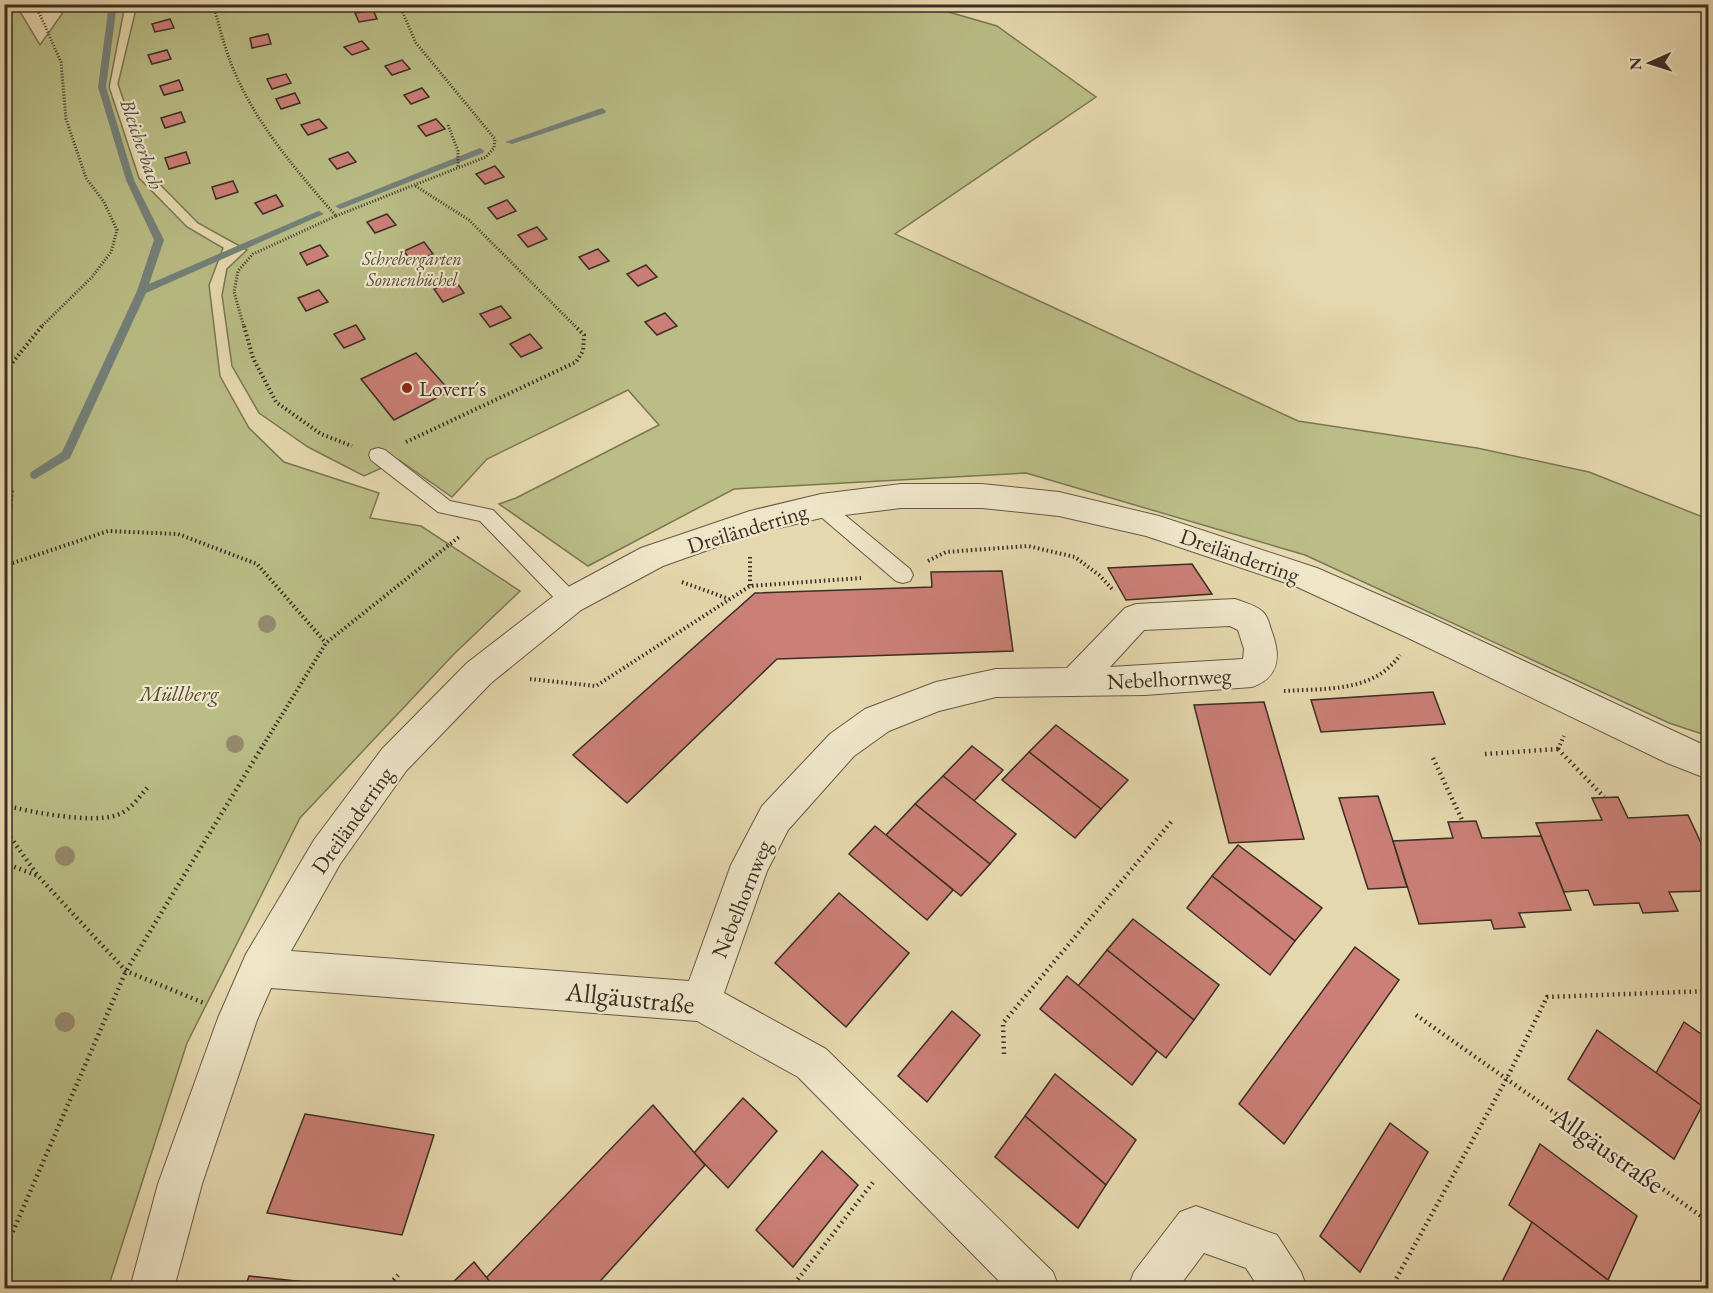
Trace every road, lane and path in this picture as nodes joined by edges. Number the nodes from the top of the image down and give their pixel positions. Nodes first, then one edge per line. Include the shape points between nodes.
1 (31, 4) edge
2 (213, 4) edge
3 (399, 4) edge
4 (448, 125) dead end
5 (458, 168) junction
6 (414, 185) junction
7 (336, 216) junction
8 (4, 373) edge
9 (378, 455) junction
10 (4, 487) edge
11 (820, 506) junction
12 (486, 515) junction
13 (652, 557) junction
14 (6, 565) edge
15 (4, 572) edge
16 (903, 575) junction
17 (729, 599) junction
18 (570, 601) junction
19 (1136, 616) junction
20 (326, 643) junction
21 (1390, 669) dead end
22 (479, 673) junction
23 (1076, 681) junction
24 (1283, 691) dead end
25 (1485, 754) dead end
26 (1433, 758) dead end
27 (1708, 763) edge
28 (148, 787) dead end
29 (1604, 797) dead end
30 (4, 805) edge
31 (1171, 822) dead end
32 (1463, 822) dead end
33 (4, 828) edge
34 (4, 863) edge
35 (38, 876) junction
36 (260, 968) junction
37 (126, 970) junction
38 (1708, 991) edge
39 (701, 1002) junction
40 (1416, 1014) dead end
41 (238, 1018) junction
42 (1004, 1054) dead end
43 (1507, 1078) junction
44 (899, 1149) junction
45 (1708, 1221) edge
46 (4, 1252) edge
47 (398, 1275) dead end
48 (152, 1288) edge
49 (386, 1288) edge
50 (791, 1288) edge
51 (1037, 1288) edge
52 (1150, 1288) edge
53 (1285, 1288) edge
54 (1391, 1288) edge

1 - 8 path via 37,8 61,62 66,118 86,178 104,202 117,230 111,252 92,277 44,323
2 - 7 path via 232,66 257,116
3 - 5 path via 417,43 495,139 495,148 486,157
4 - 5 path via 458,151
5 - 6 path
6 - 7 path
6 - 9 path via 469,220 584,335 583,351 576,362
7 - 9 path via 253,254 238,271 234,292 253,358 276,402 321,434
9 - 12 lane via 445,507
10 - 14 path via 12,490
11 - 13 street, Dreiländerring via 750,523
11 - 16 lane
11 - 27 street, Dreiländerring via 901,496 982,496 1059,504 1148,524 1306,577
12 - 18 lane
12 - 20 path
13 - 17 path via 671,579
13 - 18 street, Dreiländerring
14 - 15 path
14 - 20 path via 108,531 178,534 257,564
16 - 17 path via 750,586
16 - 19 path via 946,552 1028,546 1075,557 1099,575
17 - 22 path via 596,686
18 - 22 street, Dreiländerring
19 - 23 street, Nebelhornweg
19 - 23 street, Nebelhornweg via 1235,612 1252,622 1261,662 1252,673 1231,676
20 - 37 path
21 - 24 path via 1360,685
22 - 36 street, Dreiländerring via 394,760 327,852
23 - 39 street, Nebelhornweg via 996,683 936,697 877,720 843,745 775,818 750,865
25 - 29 path via 1558,748
26 - 32 path
28 - 30 path via 131,807 115,816 70,816
31 - 42 path via 1004,1023
33 - 35 path
34 - 35 path
35 - 37 path
36 - 39 street, Allgäustraße
36 - 41 street, Dreiländerring
37 - 41 path
37 - 46 path
38 - 43 path via 1547,997
39 - 44 street, Allgäustraße via 812,1063
40 - 43 path, Allgäustraße
41 - 48 street, Dreiländerring via 180,1184
43 - 45 path, Allgäustraße
43 - 54 path
44 - 50 path
44 - 51 street, Allgäustraße
47 - 49 path
52 - 53 street via 1196,1228 1261,1251

